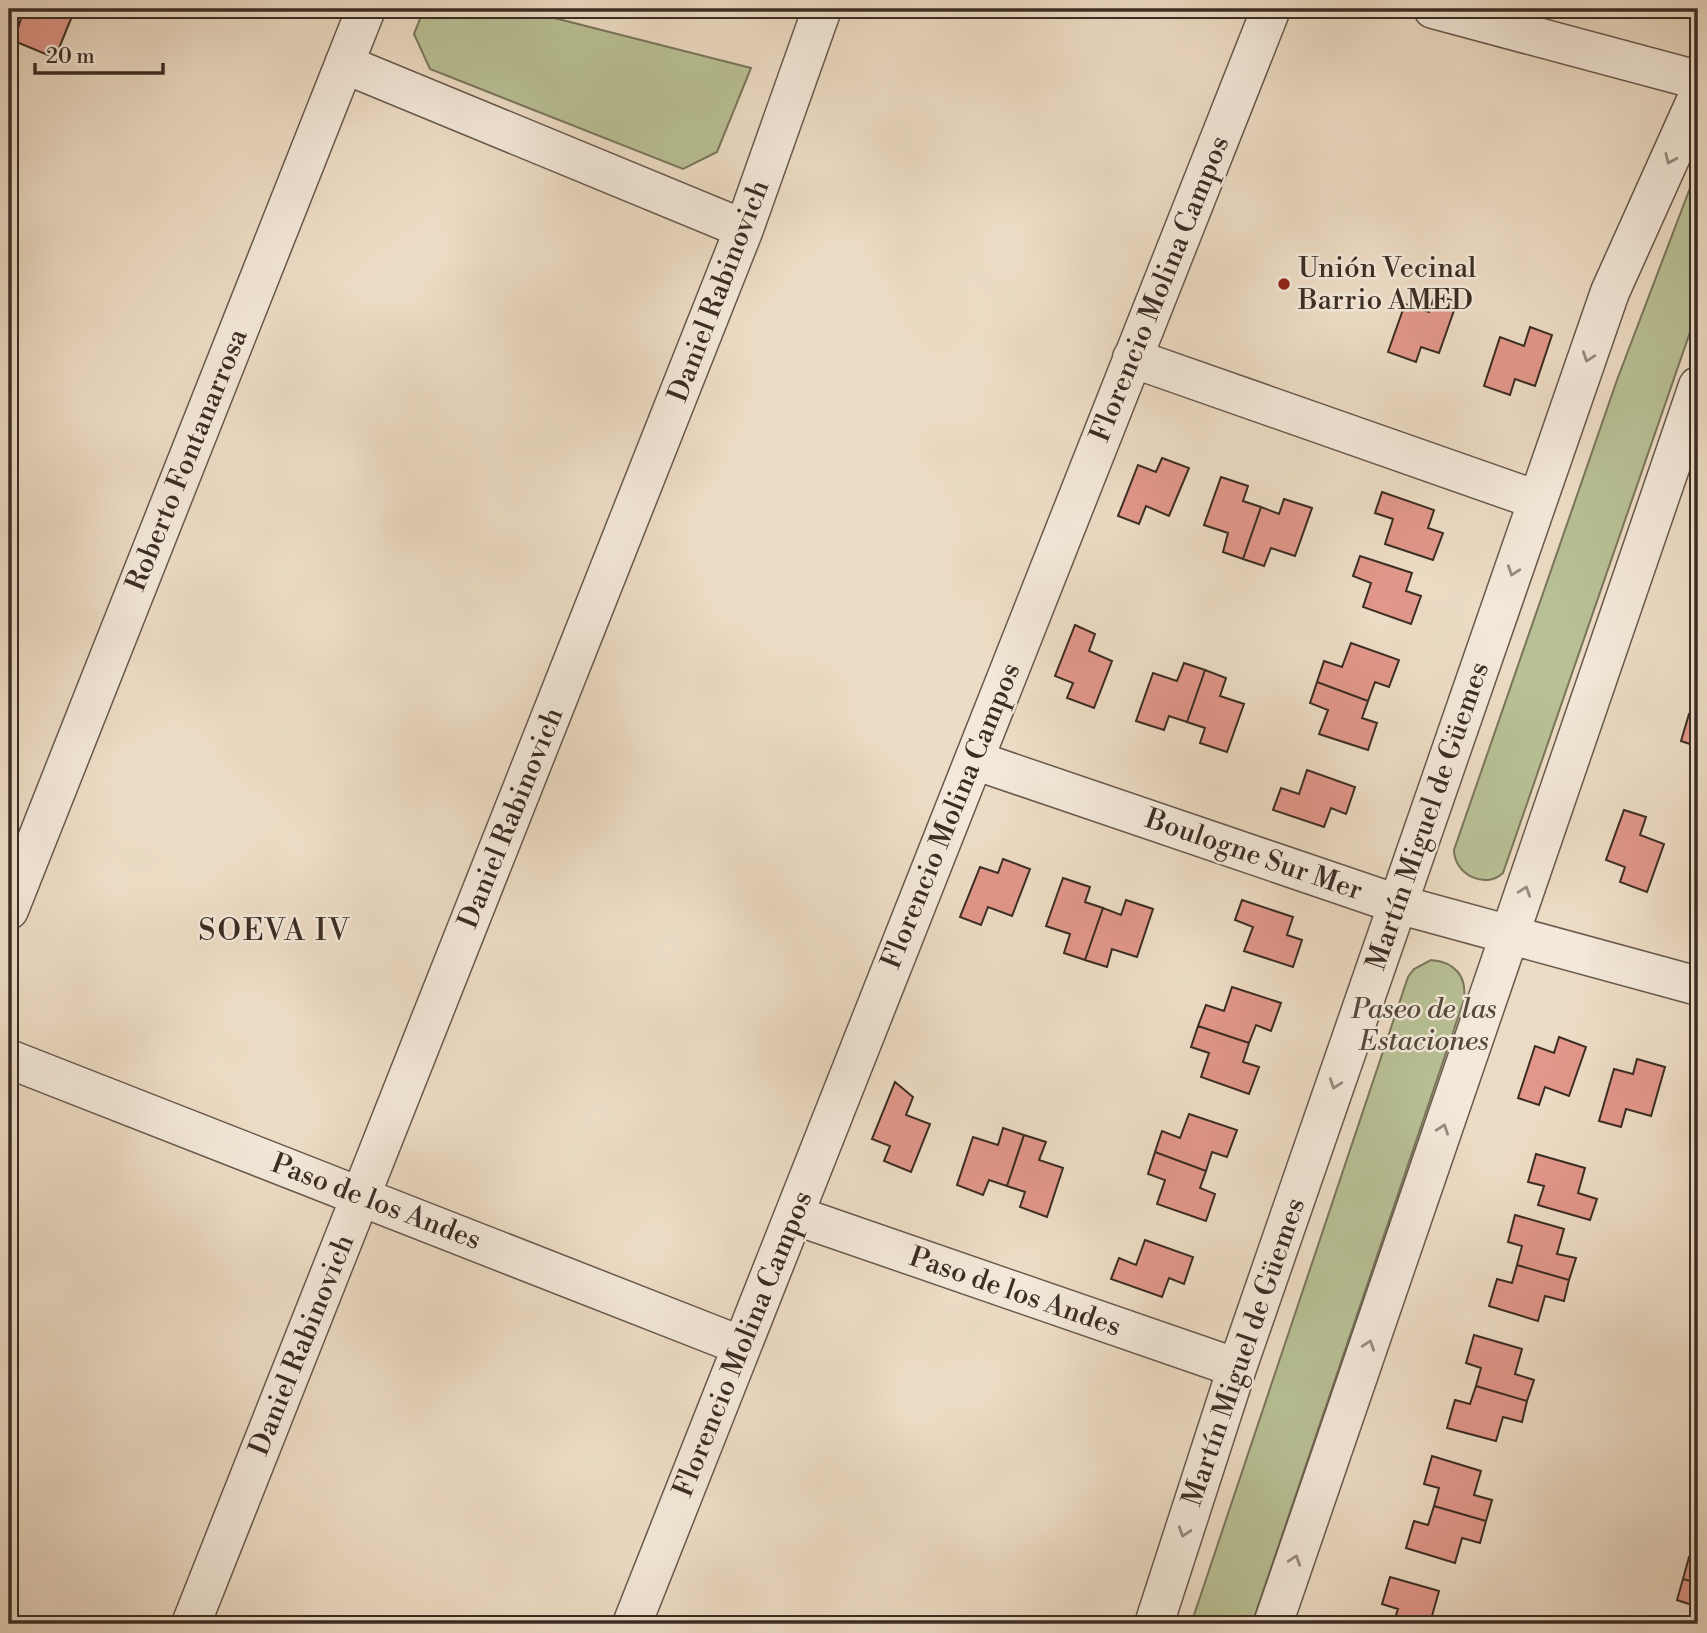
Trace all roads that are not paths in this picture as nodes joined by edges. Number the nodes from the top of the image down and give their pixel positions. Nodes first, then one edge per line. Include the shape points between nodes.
1 (366, 9) edge
2 (822, 9) edge
3 (1271, 9) edge
4 (1433, 9) edge
5 (344, 64) junction
6 (1698, 80) edge
7 (1698, 96) edge
8 (744, 229) junction
9 (1132, 358) junction
10 (1698, 386) edge
11 (1537, 500) junction
12 (974, 760) junction
13 (1397, 904) junction
14 (9, 910) edge
15 (1509, 936) junction
16 (1698, 986) edge
17 (9, 1059) edge
18 (362, 1197) junction
19 (794, 1216) junction
20 (742, 1346) junction
21 (1237, 1367) junction
22 (191, 1624) edge
23 (632, 1624) edge
24 (1154, 1624) edge
25 (1273, 1624) edge

1 - 5 street, Roberto Fontanarrosa
2 - 8 street, Daniel Rabinovich
3 - 9 street, Florencio Molina Campos
4 - 6 street
5 - 8 street
5 - 14 street, Roberto Fontanarrosa
7 -> 11 street, Martín Miguel de Güemes via 1610,292
8 - 18 street, Daniel Rabinovich
9 - 11 street
9 - 12 street, Florencio Molina Campos
15 -> 10 street
11 -> 13 street, Martín Miguel de Güemes
12 - 13 street, Boulogne Sur Mer
12 - 19 street, Florencio Molina Campos
13 - 15 street, Boulogne Sur Mer
13 -> 21 street, Martín Miguel de Güemes
15 - 16 street, Boulogne Sur Mer
25 -> 15 street
17 - 18 street, Paso de los Andes
18 - 20 street, Paso de los Andes
18 - 22 street, Daniel Rabinovich
19 - 20 street, Florencio Molina Campos
19 - 21 street, Paso de los Andes
20 - 23 street, Florencio Molina Campos
21 -> 24 street, Martín Miguel de Güemes

